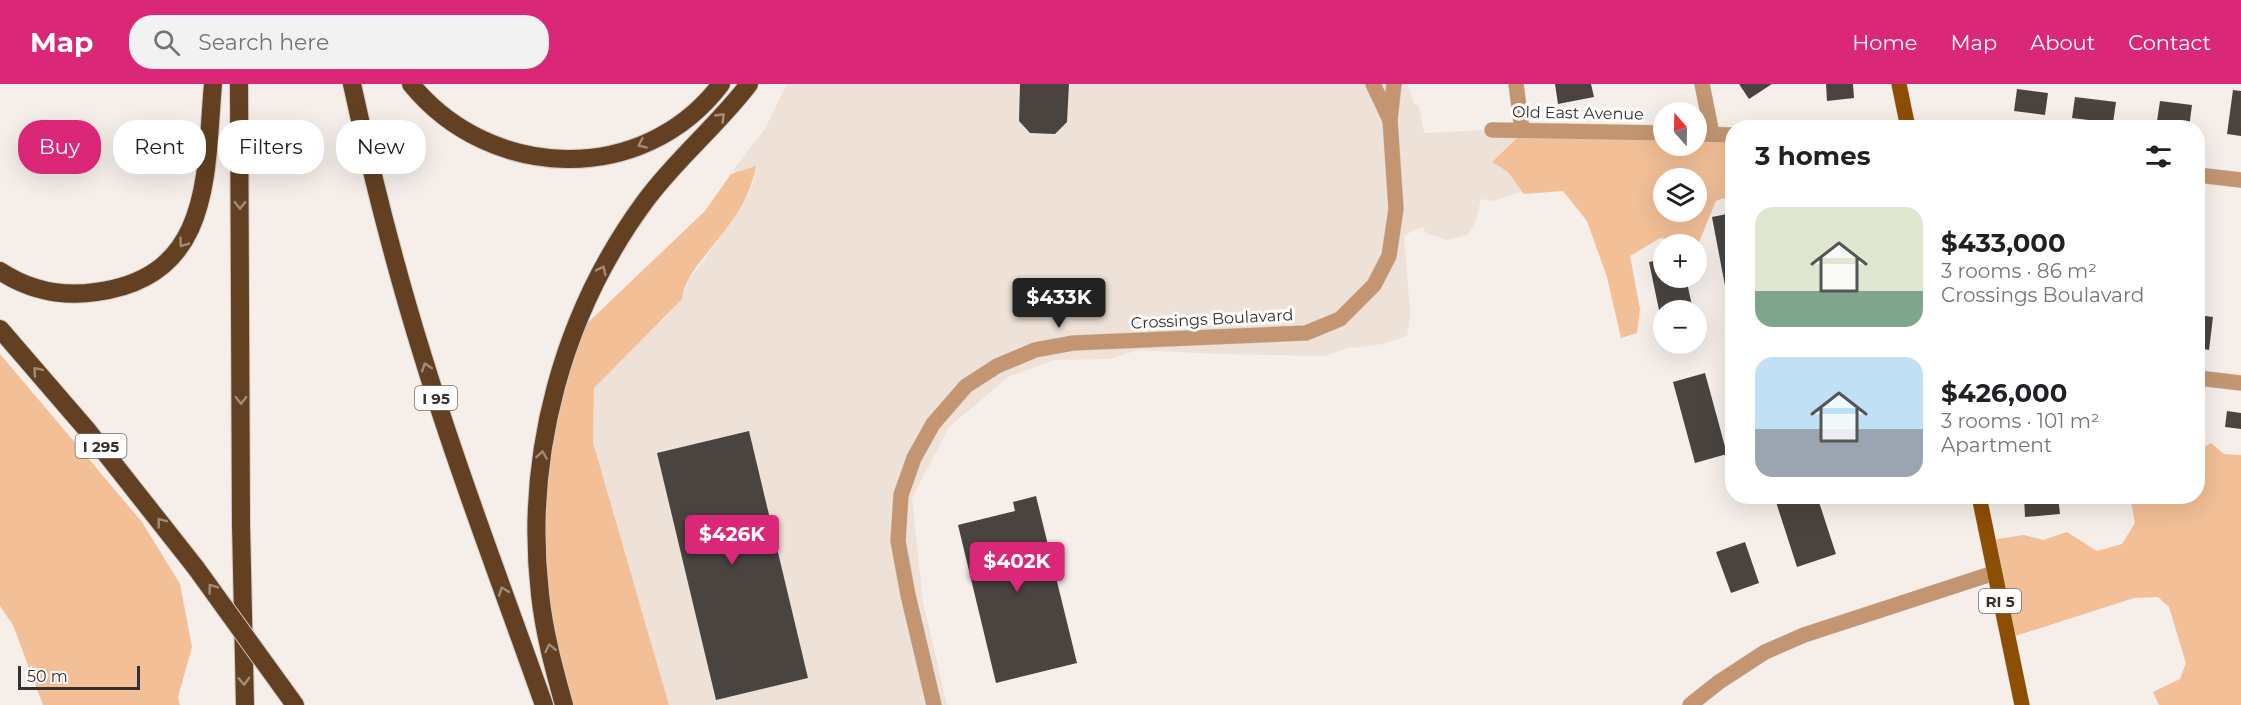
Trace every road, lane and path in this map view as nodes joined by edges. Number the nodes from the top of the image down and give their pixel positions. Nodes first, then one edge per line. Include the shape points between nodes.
1 (213, 84) edge
2 (239, 84) edge
3 (352, 84) edge
4 (411, 84) edge
5 (721, 84) edge
6 (748, 84) edge
7 (1373, 84) edge
8 (1394, 84) edge
9 (1516, 84) edge
10 (1702, 84) edge
11 (1899, 84) edge
12 (1703, 102) edge
13 (1390, 120) junction
14 (1906, 120) edge
15 (1492, 130) dead end
16 (1522, 130) junction
17 (1653, 133) edge
18 (1707, 134) edge
19 (1725, 135) edge
20 (2205, 176) edge
21 (2241, 180) edge
22 (0, 271) edge
23 (0, 329) edge
24 (2205, 379) edge
25 (2241, 383) edge
26 (1981, 504) edge
27 (1994, 573) junction
28 (245, 705) edge
29 (295, 705) edge
30 (544, 705) edge
31 (564, 705) edge
32 (934, 705) edge
33 (1690, 705) edge
34 (2022, 705) edge

1 -> 22 highway via 202,195 188,237 172,257 137,281 90,293 36,289
2 -> 28 highway
30 -> 3 highway, I 95 via 423,357 384,220
5 -> 4 highway via 692,114 644,143 609,155 567,159 523,155 485,143 436,110
31 -> 6 highway via 545,626 537,564 539,475 554,391 578,322 627,227 667,173
7 - 13 street, Crossings Boulavard
8 - 13 street, Crossings Boulavard
9 - 16 street
10 - 12 street
11 - 14 main road
13 - 32 street, Crossings Boulavard via 1396,209 1389,256 1374,285 1340,319 1306,333 1073,343 1035,350 997,366 966,386 933,424 914,458 901,495 898,541
15 - 16 street, Old East Avenue
16 - 17 street, Old East Avenue
18 - 19 street
20 - 21 street
29 -> 23 highway, I 295, bridge via 196,568 88,431
24 - 25 street
26 - 27 main road, RI 5
27 - 33 street via 1794,639 1755,658
27 - 34 main road, RI 5

